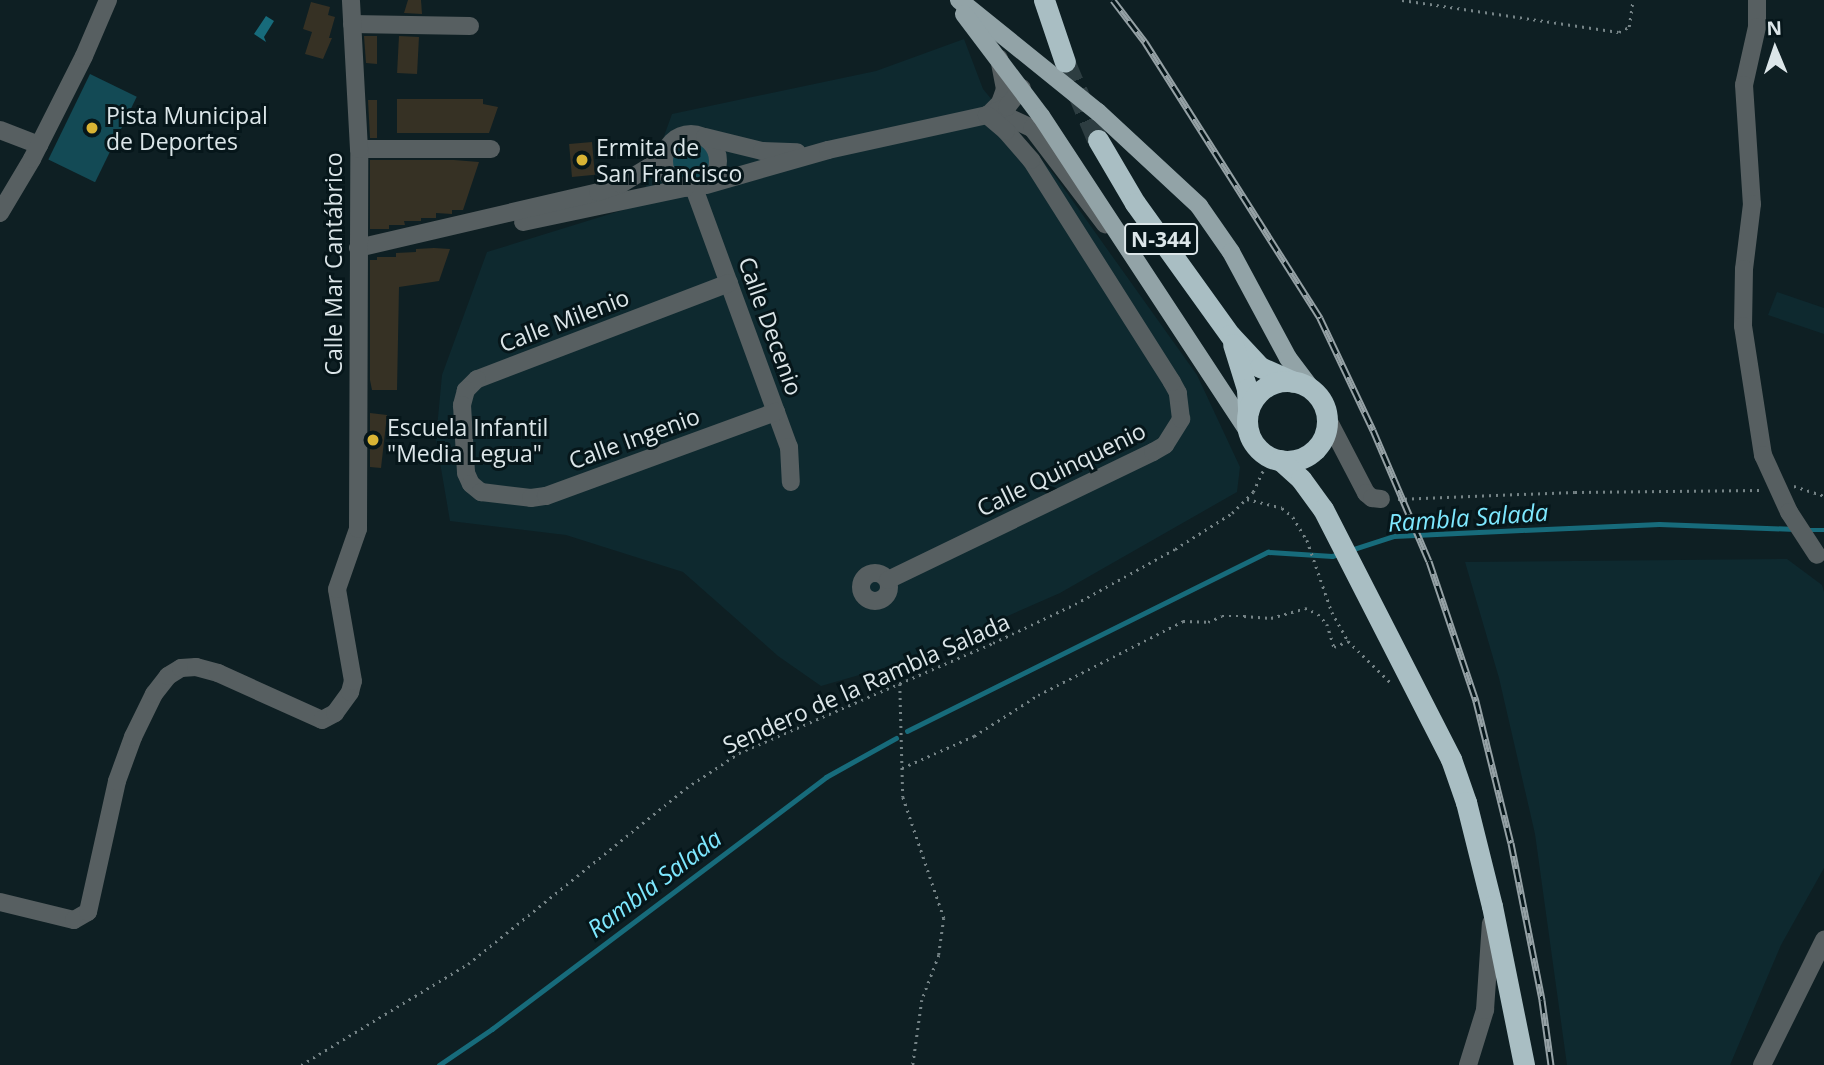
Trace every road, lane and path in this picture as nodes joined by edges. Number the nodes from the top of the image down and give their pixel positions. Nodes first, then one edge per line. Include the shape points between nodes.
1 (106, 0) edge
2 (351, 0) edge
3 (956, 0) edge
4 (1044, 0) edge
5 (1402, 0) edge
6 (1633, 0) edge
7 (1757, 0) edge
8 (352, 24) junction
9 (470, 26) dead end
10 (998, 57) junction
11 (1056, 66) junction
12 (1022, 88) junction
13 (987, 115) junction
14 (0, 130) edge
15 (705, 137) junction
16 (1098, 140) tunnel mouth
17 (39, 145) junction
18 (359, 149) junction
19 (491, 149) dead end
20 (828, 150) junction
21 (664, 158) junction
22 (695, 187) junction
23 (0, 213) edge
24 (457, 226) junction
25 (358, 248) junction
26 (1135, 261) junction
27 (729, 283) junction
28 (1230, 335) junction
29 (1293, 382) junction
30 (1313, 391) junction
31 (1248, 411) junction
32 (776, 412) junction
33 (1326, 416) junction
34 (1248, 433) junction
35 (464, 439) joint
36 (1318, 448) junction
37 (1342, 450) junction
38 (1274, 458) junction
39 (791, 482) dead end
40 (1777, 485) junction
41 (1824, 496) edge
42 (1247, 499) junction
43 (1381, 499) joint
44 (1323, 509) junction
45 (1817, 555) dead end
46 (888, 580) dead end
47 (1348, 641) junction
48 (900, 684) junction
49 (1393, 684) dead end
50 (902, 768) junction
51 (0, 902) edge
52 (1492, 906) junction
53 (1824, 940) edge
54 (301, 1065) edge
55 (913, 1065) edge
56 (1468, 1065) edge
57 (1524, 1065) edge
58 (1762, 1065) edge

1 - 17 street via 84,56
2 - 8 street, Calle Mar Cantábrico
3 - 10 main road
3 - 11 main road
4 - 11 highway
5 - 6 path via 1619,32 1629,27
7 - 40 street via 1757,27 1744,85 1752,204 1743,326 1763,456
8 - 9 street
8 - 18 street, Calle Mar Cantábrico
10 - 12 main road
10 - 13 street via 1005,89 1000,103
11 - 12 main road via 1029,75
11 - 30 main road via 1199,206 1235,258 1287,358
12 - 13 street via 1007,107
12 - 26 main road
13 - 20 street
13 - 26 street via 1008,117 1032,128
13 - 46 street, Calle Quinquenio via 1031,160 1172,382 1181,419 1165,444 1153,452
14 - 17 street
15 - 20 street via 762,152
15 - 21 street via 678,137
15 - 22 street via 719,160 713,178
16 - 28 highway, N-344 via 1135,203
17 - 23 street
18 - 19 street
18 - 25 street, Calle Mar Cantábrico
20 - 22 street
21 - 22 street via 667,175
21 - 24 street via 598,192
22 - 24 street via 513,224
22 - 27 street, Calle Decenio
24 - 25 street
25 - 51 street, Calle Mar Cantábrico via 358,529 337,589 353,681 350,692 335,713 322,720 218,673 181,667 154,694 133,737 117,781 88,912 74,920
26 - 34 main road
27 - 32 street, Calle Decenio
27 - 35 street, Calle Milenio via 477,379 466,390 462,405
28 - 29 highway, N-344 via 1268,372
28 - 31 highway, N-344 via 1245,379
29 - 30 highway
29 - 31 highway via 1265,388
30 - 33 highway
31 - 34 highway
32 - 35 street, Calle Ingenio via 531,498 481,492 471,484
32 - 39 street, Calle Decenio via 789,447
33 - 36 highway
33 - 37 street
34 - 38 highway via 1258,449
36 - 37 street
36 - 38 highway via 1302,458
36 - 44 highway via 1316,480
37 - 43 street via 1368,496
38 - 42 path, Sendero de la Rambla Salada
38 - 44 highway via 1301,479
40 - 41 path
40 - 43 path
40 - 45 street
42 - 47 path via 1282,508 1293,517
42 - 48 path, Sendero de la Rambla Salada via 1203,533 1075,604
44 - 52 highway via 1429,710 1455,770
47 - 49 path
47 - 50 path via 1334,647 1327,624 1305,608 1271,618 1244,615 1183,621 1038,695 974,736
48 - 50 path
48 - 54 path, Sendero de la Rambla Salada via 739,753 687,788 468,964
50 - 55 path via 903,797 944,918 939,955 918,1020
52 - 56 street via 1485,1010
52 - 57 highway
53 - 58 street

